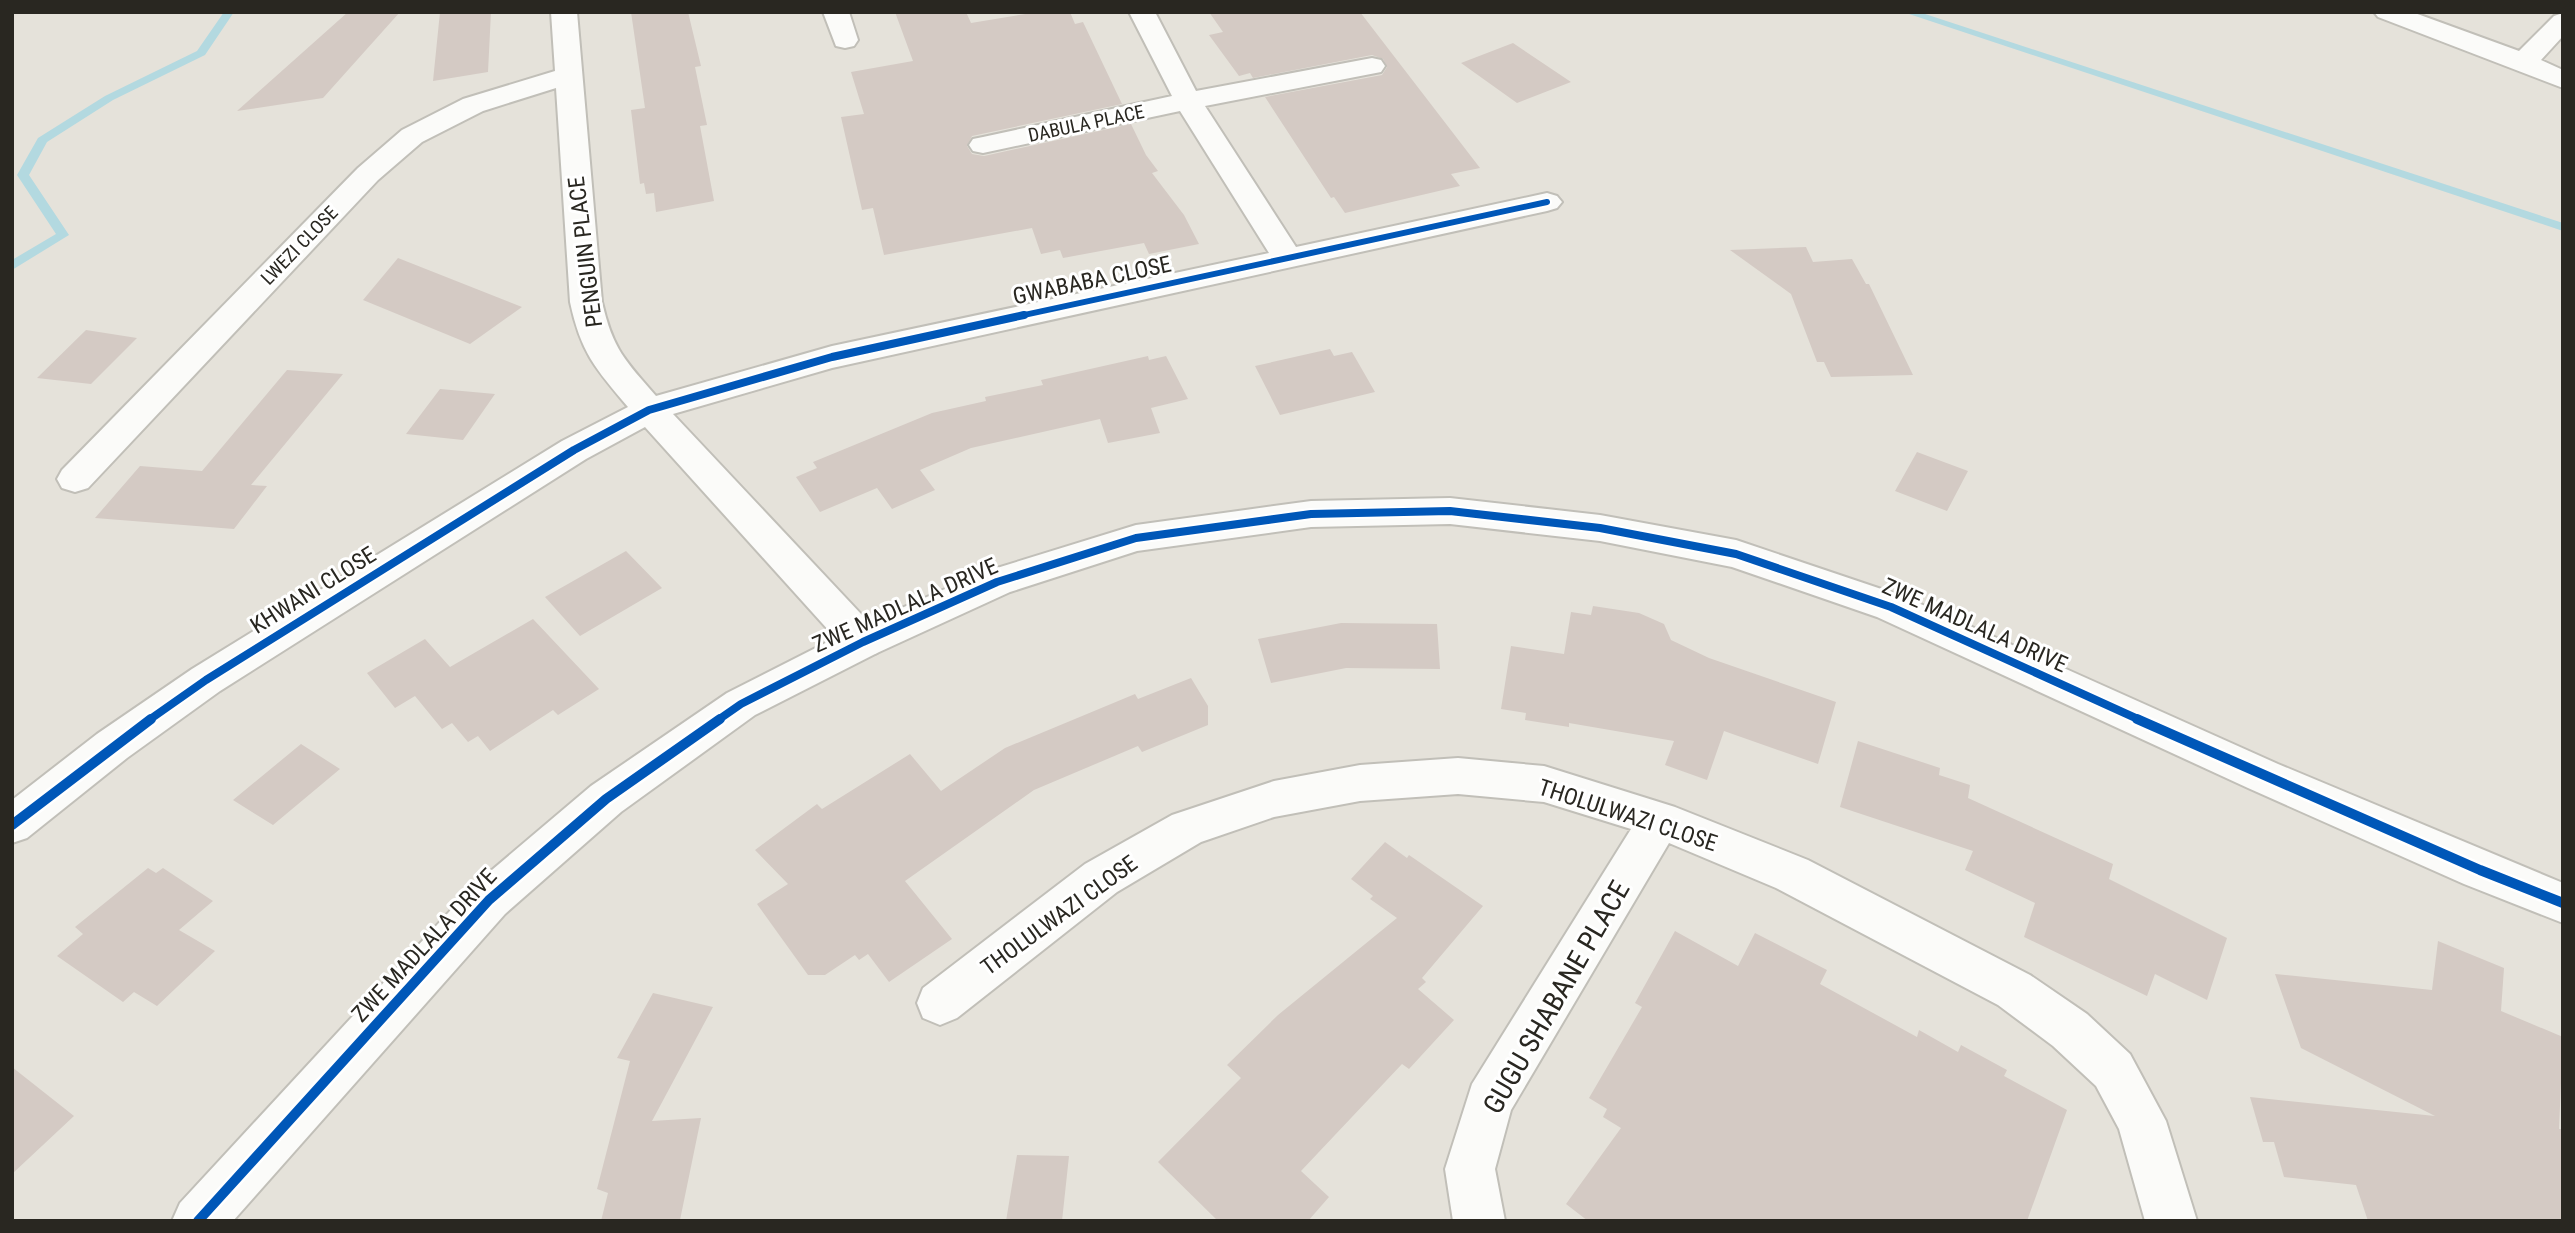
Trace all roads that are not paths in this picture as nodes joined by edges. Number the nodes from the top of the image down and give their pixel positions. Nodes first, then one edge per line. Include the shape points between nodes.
1 (564, 12) edge
2 (836, 12) edge
3 (1142, 12) edge
4 (2387, 12) edge
5 (2563, 21) edge
6 (845, 40) dead end
7 (2524, 62) junction
8 (1372, 66) dead end
9 (568, 76) junction
10 (2563, 79) edge
11 (1188, 101) junction
12 (983, 145) dead end
13 (1547, 202) dead end
14 (1287, 257) junction
15 (649, 410) junction
16 (75, 480) dead end
17 (863, 642) junction
18 (1660, 820) junction
19 (12, 825) edge
20 (2563, 903) edge
21 (940, 1003) dead end
22 (198, 1221) edge
23 (1479, 1221) edge
24 (2171, 1221) edge

1 - 9 street, PENGUIN PLACE
2 - 6 street
3 - 11 street
4 - 7 street
5 - 7 street
7 - 10 street
8 - 11 street, DABULA PLACE
9 - 15 street, PENGUIN PLACE via 586,302 593,334 606,359
9 - 16 street, LWEZI CLOSE via 473,105 412,136 368,174
11 - 12 street, DABULA PLACE
11 - 14 street
13 - 14 street, GWABABA CLOSE
14 - 15 street, GWABABA CLOSE via 832,357
15 - 17 street, PENGUIN PLACE
15 - 19 street, KHWANI CLOSE via 574,450 206,680 111,746
17 - 20 street, ZWE MADLALA DRIVE via 997,582 1136,538 1339,513 1450,511 1600,528 1737,554 1891,607 2263,776
17 - 22 street, ZWE MADLALA DRIVE via 741,704 606,799 489,900
18 - 21 street, THOLULWAZI CLOSE via 1544,784 1458,776 1360,783 1274,799 1187,828 1101,878
18 - 23 street, GUGU SHABANE PLACE via 1489,1101 1470,1169
18 - 24 street, THOLULWAZI CLOSE via 1792,874 2014,990 2070,1030 2113,1070 2141,1121

